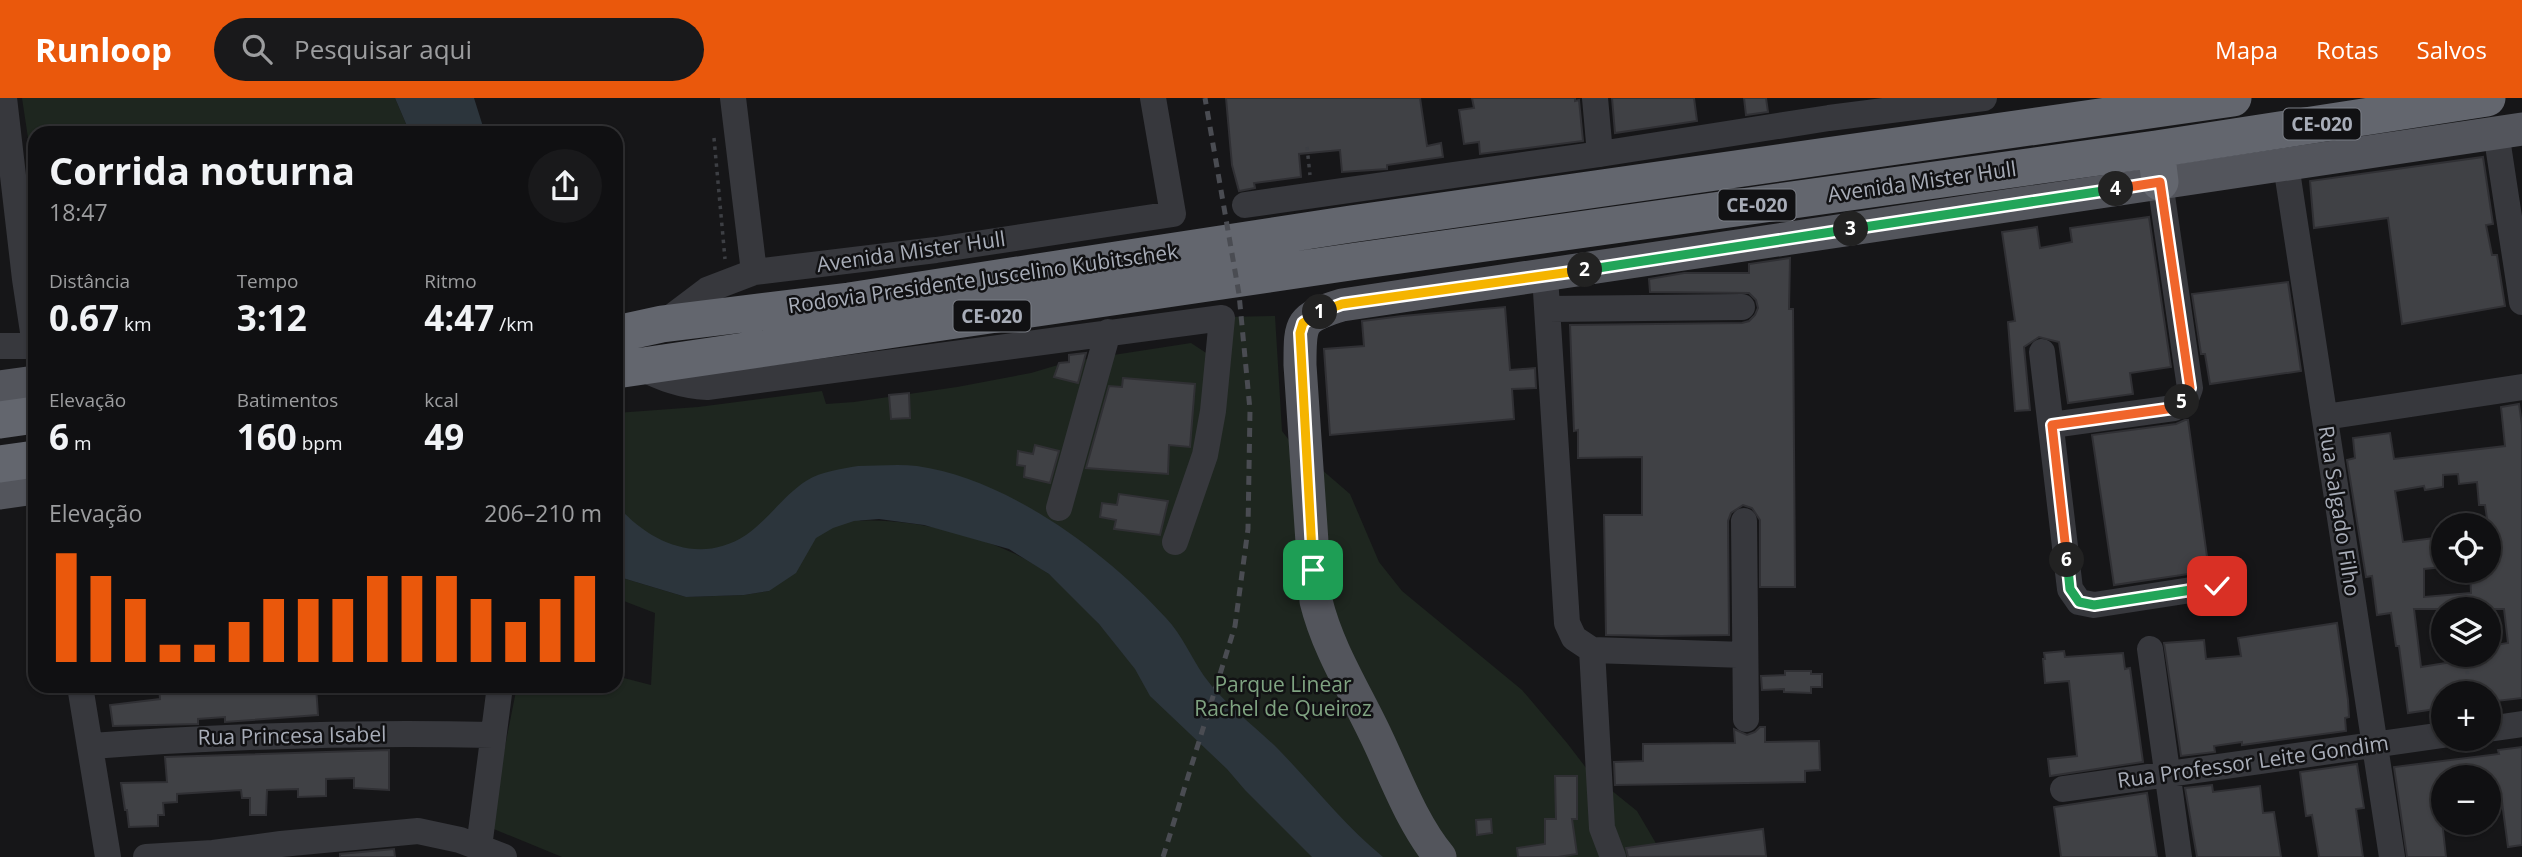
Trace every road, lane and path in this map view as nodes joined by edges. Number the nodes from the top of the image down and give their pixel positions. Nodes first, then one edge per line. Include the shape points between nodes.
1 (4, 98) edge
2 (733, 98) edge
3 (1153, 98) edge
4 (1595, 98) edge
5 (1984, 98) edge
6 (2233, 98) edge
7 (2130, 106) edge
8 (1827, 108) edge
9 (2499, 114) edge
10 (1307, 147) dead end
11 (1600, 154) junction
12 (2286, 165) junction
13 (2158, 166) junction
14 (1313, 195) junction
15 (1245, 205) dead end
16 (1351, 224) joint
17 (1357, 261) joint
18 (754, 272) junction
19 (1545, 276) junction
20 (28, 299) edge
21 (2522, 302) edge
22 (1742, 307) dead end
23 (1548, 309) junction
24 (1108, 332) junction
25 (28, 345) edge
26 (0, 346) edge
27 (633, 349) edge
28 (2042, 352) dead end
29 (28, 383) edge
30 (0, 387) edge
31 (2522, 387) edge
32 (28, 416) edge
33 (2325, 416) junction
34 (0, 420) edge
35 (2052, 425) junction
36 (28, 459) edge
37 (0, 464) edge
38 (28, 489) edge
39 (0, 493) edge
40 (1059, 508) dead end
41 (1744, 522) dead end
42 (1175, 542) dead end
43 (2217, 586) dead end
44 (2150, 649) dead end
45 (1592, 650) junction
46 (1745, 655) junction
47 (82, 693) edge
48 (98, 693) edge
49 (499, 693) edge
50 (1746, 719) dead end
51 (2522, 724) edge
52 (2501, 727) edge
53 (493, 735) junction
54 (2431, 737) edge
55 (2375, 745) junction
56 (99, 746) junction
57 (2168, 774) junction
58 (2063, 789) dead end
59 (401, 845) edge
60 (479, 847) junction
61 (108, 857) edge
62 (123, 857) edge
63 (146, 857) edge
64 (504, 857) edge
65 (1440, 857) edge
66 (1613, 857) edge
67 (2179, 857) edge
68 (2392, 857) edge

1 - 20 street
2 - 18 street
3 - 18 street, Avenida Mister Hull via 1174,214
4 - 11 street
5 - 8 street
6 - 7 highway, Avenida Mister Hull / CE-020
7 - 16 highway, Avenida Mister Hull / CE-020
8 - 11 street
9 - 12 main road, Avenida Mister Hull
9 - 13 highway, Avenida Mister Hull / CE-020
9 - 21 street
10 - 14 path
11 - 14 street
12 - 13 main road, Avenida Mister Hull
12 - 33 street, Rua Salgado Filho
13 - 17 highway, Avenida Mister Hull / CE-020
13 - 19 main road, Avenida Mister Hull
13 - 35 street via 2190,388 2185,401 2174,408
14 - 15 street
16 - 27 highway, Rodovia Presidente Juscelino Kubitschek / CE-020 via 849,301
17 - 27 highway, Rodovia Presidente Juscelino Kubitschek / CE-020 via 1134,295
18 - 27 street, Avenida Mister Hull via 707,290
19 - 23 street
19 - 65 main road, Avenida Mister Hull via 1342,304 1303,323 1300,333 1313,570 1322,626 1413,814
22 - 23 street
23 - 45 street via 1567,623 1574,638
24 - 27 street via 707,387 673,382
24 - 40 street
24 - 42 street via 1222,318 1205,456
25 - 26 street
28 - 35 street
29 - 30 main road
31 - 33 street
32 - 34 highway
33 - 55 street, Rua Salgado Filho
35 - 43 street via 2070,589 2079,602 2094,605
36 - 37 highway
38 - 39 main road
41 - 46 street
44 - 57 street
45 - 46 street
45 - 66 street via 1602,828
46 - 50 street
47 - 56 street
48 - 56 street
49 - 53 street
51 - 52 street
53 - 56 street, Rua Princesa Isabel via 214,737
53 - 60 street
54 - 55 street, Rua Professor Leite Gondim
55 - 57 street, Rua Professor Leite Gondim
55 - 68 street, Rua Salgado Filho
56 - 61 street
56 - 62 street
57 - 58 street, Rua Professor Leite Gondim
57 - 67 street
59 - 60 street via 418,831
59 - 63 street via 281,844
60 - 64 street

